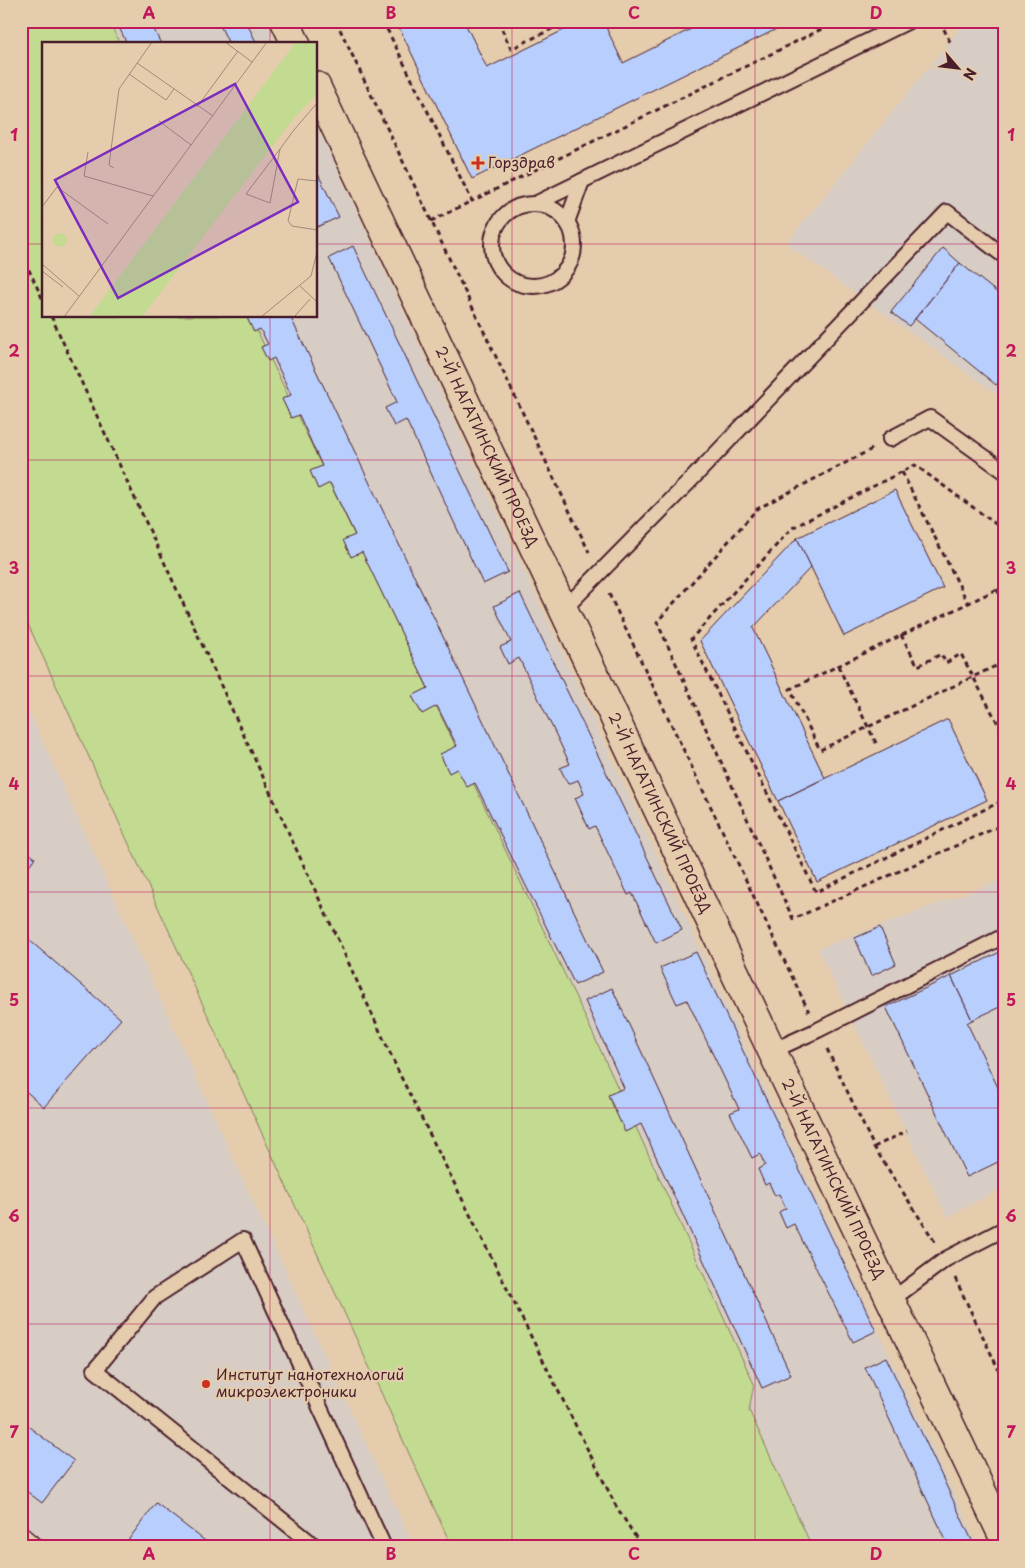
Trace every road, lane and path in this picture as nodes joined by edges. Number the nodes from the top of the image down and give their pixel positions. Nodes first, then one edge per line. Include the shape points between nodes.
1 (285, 21) edge
2 (336, 21) edge
3 (384, 21) edge
4 (498, 21) edge
5 (568, 21) edge
6 (838, 21) edge
7 (909, 21) edge
8 (940, 21) edge
9 (295, 42) edge
10 (950, 42) dead end
11 (318, 90) edge
12 (582, 181) junction
13 (472, 201) junction
14 (535, 204) junction
15 (431, 221) junction
16 (567, 222) junction
17 (21, 253) edge
18 (1004, 256) edge
19 (42, 298) edge
20 (51, 318) edge
21 (890, 439) joint
22 (1004, 471) edge
23 (902, 472) junction
24 (1004, 530) edge
25 (599, 573) junction
26 (1004, 586) edge
27 (997, 589) junction
28 (968, 603) junction
29 (1004, 604) edge
30 (564, 609) junction
31 (901, 635) junction
32 (1004, 662) edge
33 (838, 666) junction
34 (974, 677) junction
35 (868, 727) junction
36 (1004, 735) edge
37 (877, 745) dead end
38 (1004, 800) edge
39 (1004, 824) edge
40 (1004, 936) edge
41 (818, 1030) junction
42 (772, 1051) junction
43 (907, 1131) dead end
44 (874, 1147) junction
45 (1004, 1229) edge
46 (946, 1259) junction
47 (890, 1301) junction
48 (1004, 1381) edge
49 (21, 1533) edge
50 (1004, 1538) edge
51 (37, 1547) edge
52 (316, 1547) edge
53 (384, 1547) edge
54 (642, 1547) edge

1 - 9 street
2 - 15 path
3 - 13 path
4 - 5 path via 511,49
6 - 13 path
7 - 12 lane
8 - 10 path
11 - 30 street, 2-Й НАГАТИНСКИЙ ПРОЕЗД
12 - 14 lane
12 - 16 lane
13 - 15 path
14 - 16 lane via 559,213
14 - 16 lane via 521,205 509,211 493,234 495,261 511,280 534,286 558,277 572,258 574,246
15 - 25 path
17 - 19 path
18 - 25 lane via 947,212
20 - 54 path via 401,1077 616,1506
21 - 22 lane via 930,418
21 - 39 path via 757,509 657,622 793,919
23 - 24 path via 915,465
23 - 28 path
23 - 38 path via 792,528 691,639 816,892
25 - 30 lane
25 - 41 path
26 - 27 path
27 - 28 path
27 - 29 path
28 - 31 path
30 - 42 street, 2-Й НАГАТИНСКИЙ ПРОЕЗД
31 - 33 path
31 - 34 path via 918,666 941,654 946,662 961,654
32 - 34 path
33 - 35 path
33 - 35 path via 790,689 798,706 820,750
34 - 35 path
34 - 36 path
35 - 37 path
40 - 41 lane
41 - 42 lane
41 - 44 path
42 - 47 street, 2-Й НАГАТИНСКИЙ ПРОЕЗД
43 - 44 path
44 - 46 path
45 - 46 lane
46 - 47 lane
46 - 48 path
47 - 50 street, 2-Й НАГАТИНСКИЙ ПРОЕЗД
49 - 51 lane
52 - 53 lane via 95,1370 155,1297 243,1240

